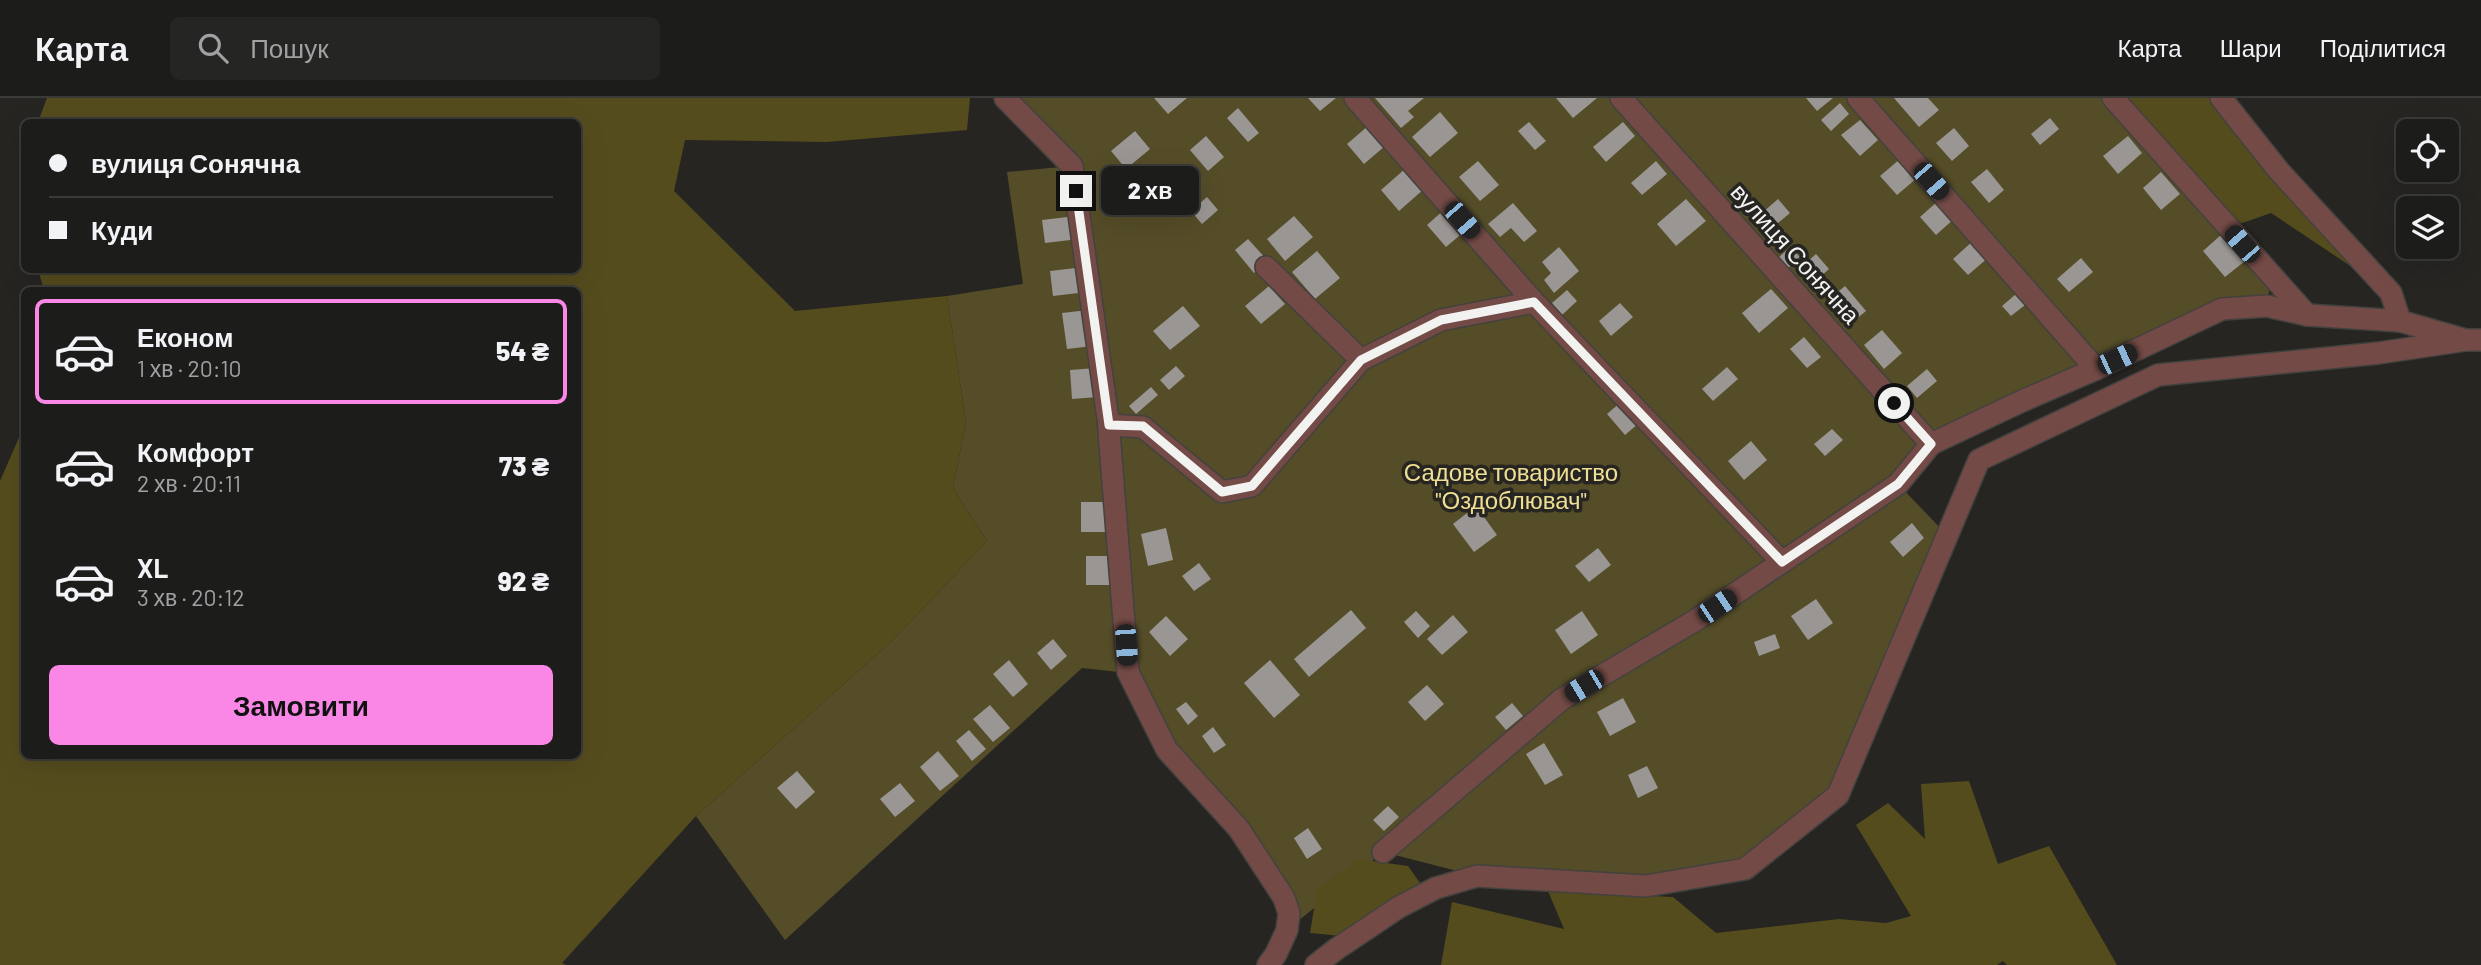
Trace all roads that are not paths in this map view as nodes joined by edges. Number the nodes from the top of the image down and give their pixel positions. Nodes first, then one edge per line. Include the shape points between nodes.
1 (1005, 98) edge
2 (1355, 98) edge
3 (1621, 98) edge
4 (1858, 98) edge
5 (2112, 98) edge
6 (2221, 98) edge
7 (1266, 267) dead end
8 (1534, 302) junction
9 (2307, 315) junction
10 (2400, 321) junction
11 (2474, 340) edge
12 (1361, 360) junction
13 (2096, 369) junction
14 (1109, 425) junction
15 (1931, 444) junction
16 (1782, 562) junction
17 (1383, 852) dead end
18 (1268, 965) edge
19 (1316, 965) edge

1 - 14 street via 1072,166
2 - 8 street
3 - 15 street, вулиця Сонячна
4 - 13 street
5 - 9 street
6 - 10 street via 2279,171 2391,293
7 - 12 street
8 - 12 street via 1441,320
8 - 16 street
9 - 10 street
9 - 13 street via 2267,306 2222,309
10 - 11 street
11 - 19 street via 2158,375 1979,460 1838,795 1745,869 1646,886 1477,876 1436,888 1399,907
12 - 14 street via 1252,486 1222,492 1143,426
13 - 15 street
14 - 18 street via 1128,672 1167,750 1239,829 1284,898 1289,913 1287,930
15 - 16 street via 1898,484
16 - 17 street via 1696,620 1562,699

